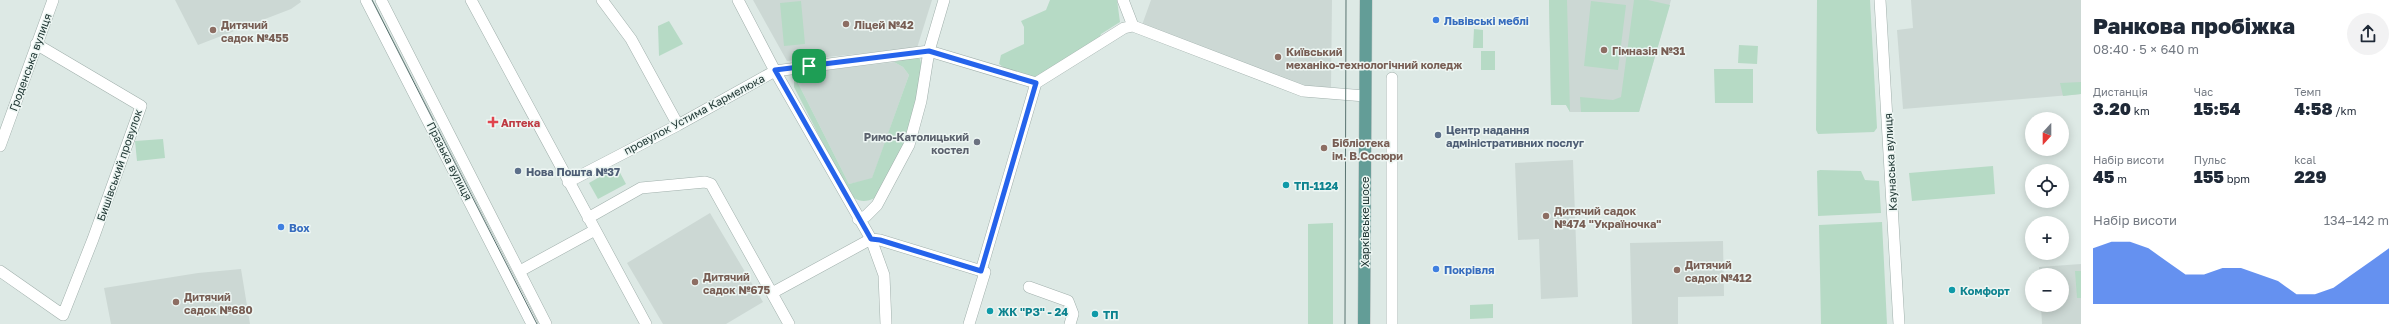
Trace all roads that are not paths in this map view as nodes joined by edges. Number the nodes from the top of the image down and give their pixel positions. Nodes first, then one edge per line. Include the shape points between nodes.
1 (53, 0) edge
2 (366, 0) edge
3 (381, 0) edge
4 (470, 0) edge
5 (602, 0) edge
6 (738, 0) edge
7 (944, 0) edge
8 (1123, 0) edge
9 (1366, 0) edge
10 (1880, 0) edge
11 (1132, 26) junction
12 (36, 44) junction
13 (929, 51) junction
14 (775, 70) junction
15 (1392, 78) dead end
16 (1036, 83) junction
17 (1365, 96) junction
18 (678, 125) junction
19 (0, 146) edge
20 (568, 182) junction
21 (588, 218) junction
22 (858, 219) junction
23 (595, 230) junction
24 (871, 239) junction
25 (520, 270) junction
26 (983, 271) junction
27 (0, 272) edge
28 (1029, 287) dead end
29 (772, 294) junction
30 (532, 324) edge
31 (546, 324) edge
32 (646, 324) edge
33 (789, 324) edge
34 (886, 324) edge
35 (969, 324) edge
36 (1070, 324) edge
37 (1364, 324) edge
38 (1392, 324) edge
39 (1899, 324) edge

1 - 12 street, Гроденська вулиця
2 - 30 street, Празька вулиця
3 - 25 street, Празька вулиця
4 - 20 street
5 - 18 street via 631,40
6 - 14 street
7 - 13 street
8 - 11 street
9 - 17 main road, Харківське шосе
10 - 39 street, Каунаська вулиця
11 - 16 street via 1124,28
11 - 17 street via 1303,91
12 - 19 street, Гроденська вулиця
12 - 27 street, Бишівський провулок via 141,106 63,315
13 - 14 street, провулок Устима Кармелюка
13 - 16 street, провулок Устима Кармелюка
13 - 22 street via 921,101 909,145 877,205 866,216
14 - 18 street, провулок Устима Кармелюка
14 - 22 street
15 - 38 street
16 - 26 street
17 - 37 main road, Харківське шосе
18 - 20 street, провулок Устима Кармелюка
20 - 21 street
21 - 23 street
21 - 29 street via 641,188 705,182 711,184
22 - 24 street
23 - 25 street
23 - 32 street
24 - 26 street
24 - 29 street
24 - 34 street via 884,276
25 - 31 street, Празька вулиця
26 - 35 street
28 - 36 street via 1068,301 1073,314
29 - 33 street

